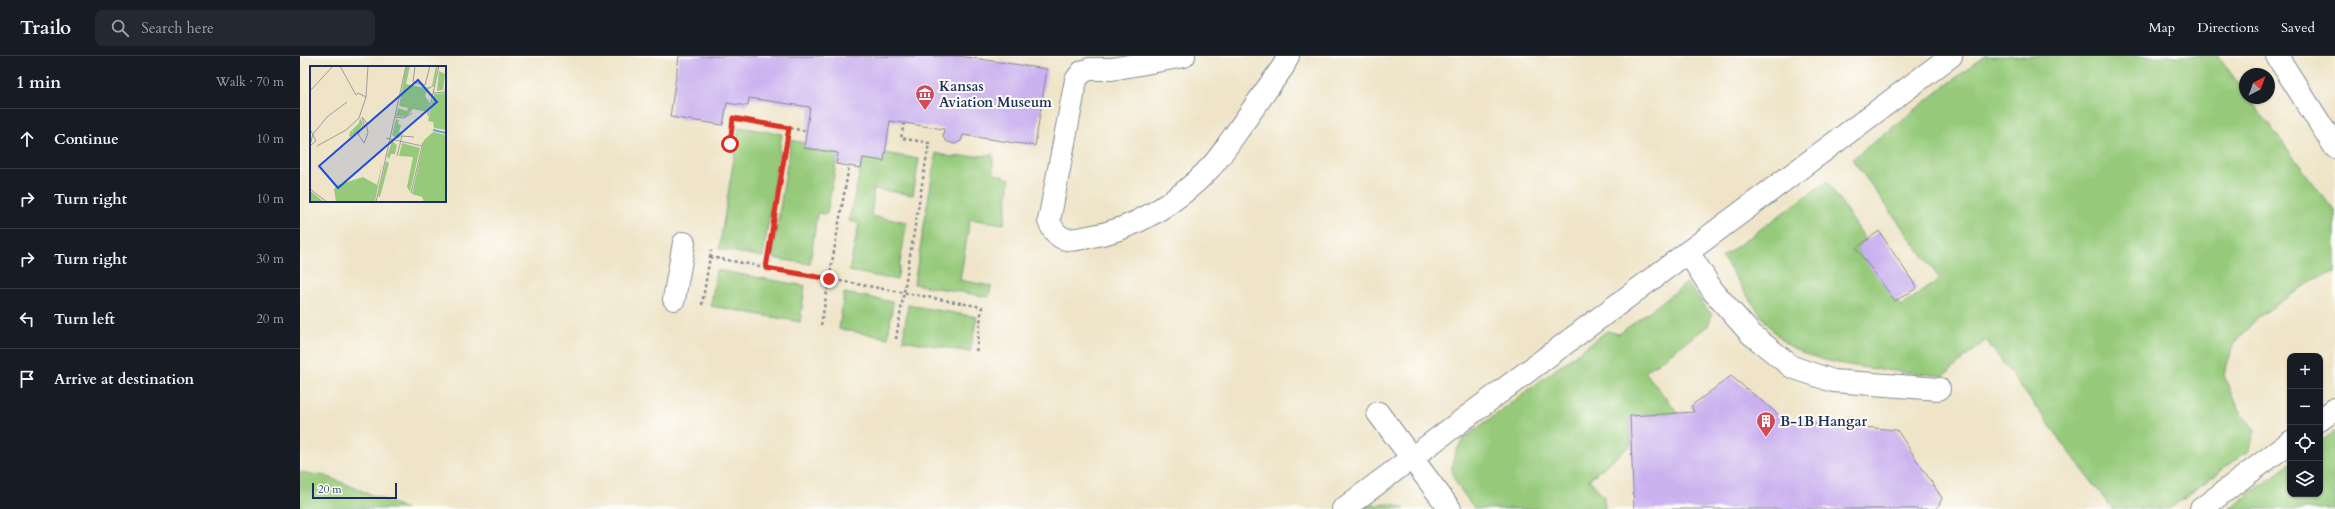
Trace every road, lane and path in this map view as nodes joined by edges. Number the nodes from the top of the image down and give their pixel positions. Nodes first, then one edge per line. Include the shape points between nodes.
1 (1184, 56) edge
2 (1288, 56) edge
3 (1951, 56) edge
4 (2277, 56) edge
5 (904, 124) dead end
6 (789, 128) junction
7 (806, 131) dead end
8 (730, 144) dead end
9 (2335, 146) edge
10 (849, 166) dead end
11 (684, 242) dead end
12 (711, 250) dead end
13 (1688, 252) junction
14 (710, 257) junction
15 (766, 268) junction
16 (829, 279) junction
17 (904, 293) junction
18 (674, 299) dead end
19 (702, 304) dead end
20 (821, 325) dead end
21 (896, 339) dead end
22 (976, 353) dead end
23 (1939, 389) dead end
24 (2335, 409) edge
25 (1378, 413) dead end
26 (2323, 418) edge
27 (2287, 444) edge
28 (1412, 458) junction
29 (1343, 509) edge
30 (1450, 509) edge
31 (2201, 509) edge

1 - 2 street via 1112,68 1090,68 1082,72 1076,80 1049,221 1060,237 1069,241 1108,234 1148,216 1183,193 1211,168 1283,67
3 - 13 street
4 - 9 street
5 - 17 path via 901,138 929,143
6 - 7 path
6 - 8 path via 733,118
6 - 15 path
10 - 16 path
11 - 18 street
12 - 14 path
13 - 23 street via 1713,291 1751,334 1792,367 1834,381
13 - 28 street
14 - 15 path
14 - 19 path
15 - 16 path
16 - 17 path
16 - 20 path
17 - 21 path
17 - 22 path via 982,307
24 - 26 street
25 - 28 street
27 - 31 street
28 - 29 street
28 - 30 street

